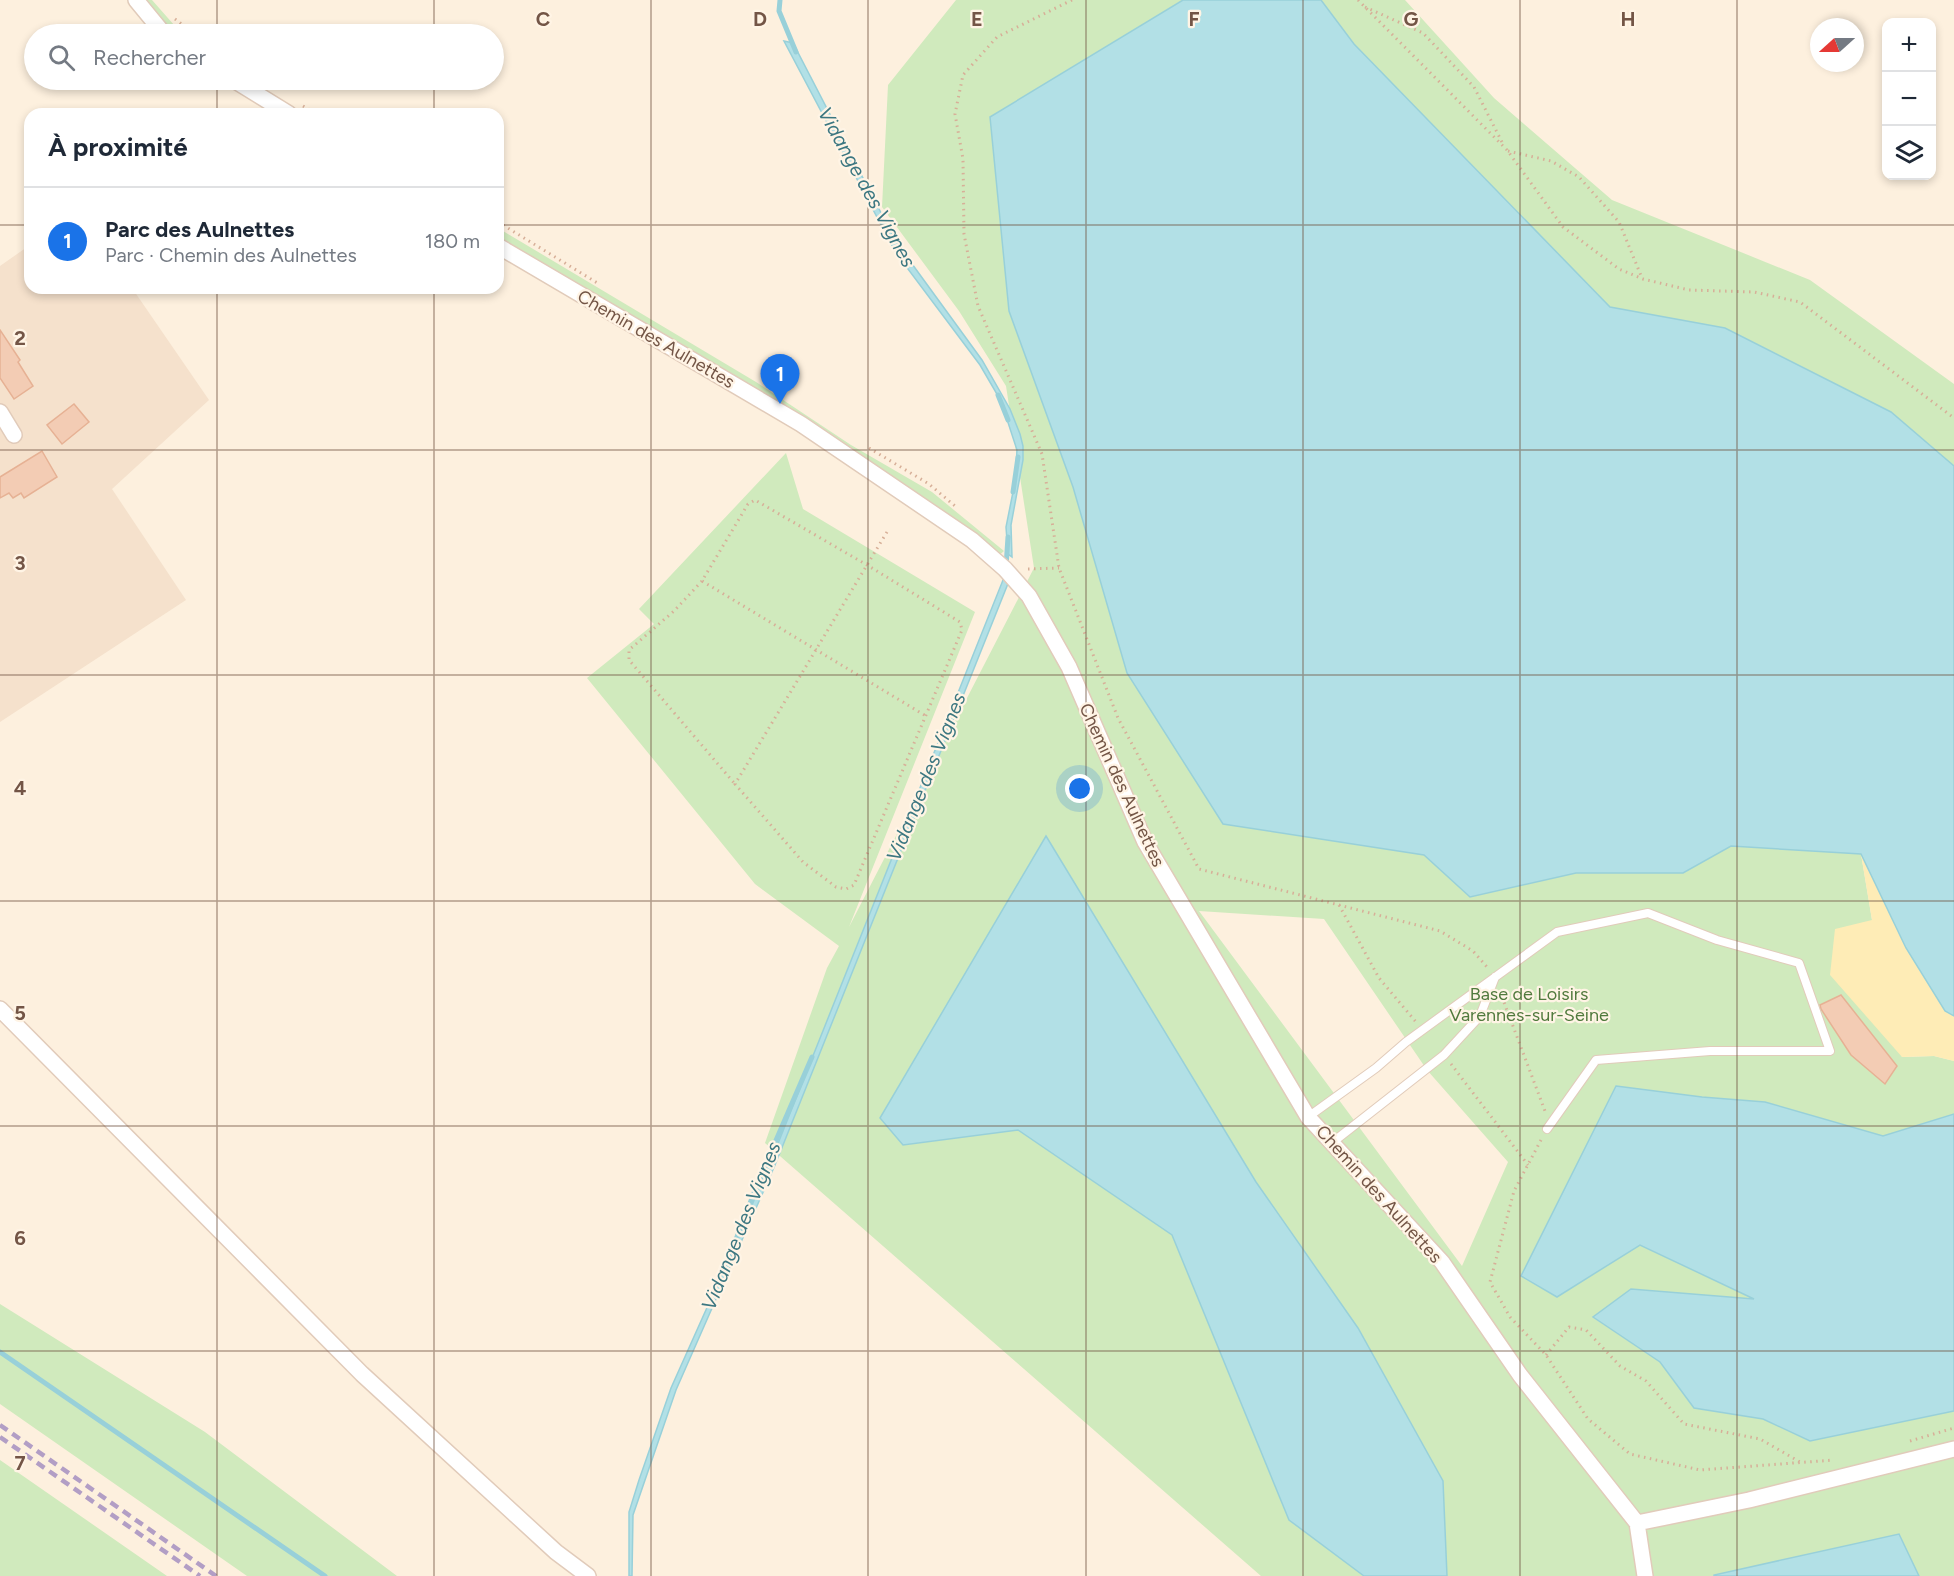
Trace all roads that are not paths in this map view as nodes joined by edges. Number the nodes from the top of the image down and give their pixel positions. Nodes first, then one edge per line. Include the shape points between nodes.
1 (135, 0) edge
2 (155, 24) edge
3 (250, 90) edge
4 (279, 108) edge
5 (504, 250) edge
6 (0, 412) edge
7 (14, 435) dead end
8 (1495, 977) junction
9 (0, 1009) edge
10 (1308, 1117) junction
11 (1547, 1129) road end
12 (1333, 1142) junction
13 (1954, 1449) edge
14 (1637, 1523) junction
15 (588, 1576) edge
16 (1645, 1576) edge

1 - 2 street
3 - 4 street
5 - 10 street, Chemin des Aulnettes via 801,423 972,540 1005,569 1029,596 1069,667 1145,842
6 - 7 street
8 - 10 lane
8 - 11 lane via 1557,932 1648,913 1717,940 1800,963 1830,1051 1710,1051 1596,1060
8 - 12 lane via 1480,1016 1444,1055
9 - 15 street via 362,1374 556,1552
10 - 12 street, Chemin des Aulnettes
12 - 14 street, Chemin des Aulnettes via 1442,1262 1520,1375
13 - 14 street via 1749,1500
14 - 16 street, Chemin des Aulnettes

